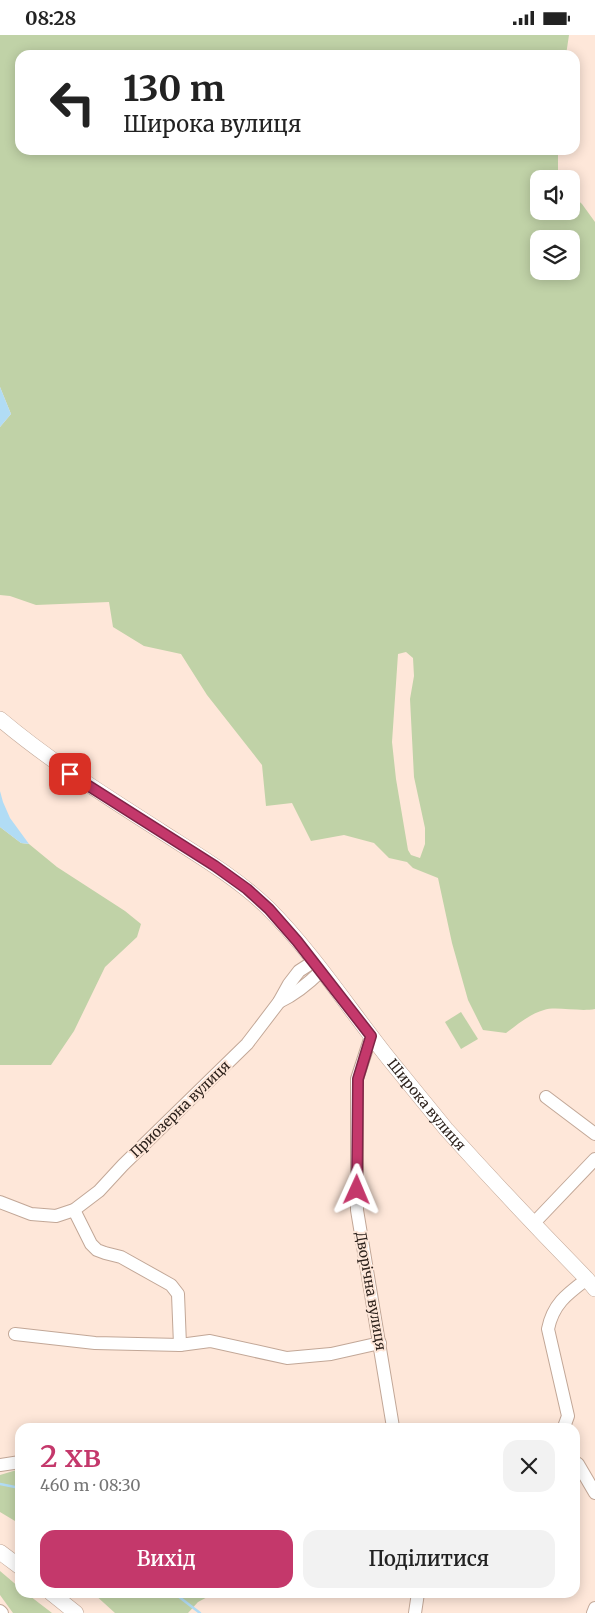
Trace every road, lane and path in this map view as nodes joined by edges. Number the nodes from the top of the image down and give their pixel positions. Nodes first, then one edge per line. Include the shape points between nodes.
1 (0, 719) edge
2 (317, 966) junction
3 (371, 1036) junction
4 (546, 1097) dead end
5 (595, 1134) edge
6 (595, 1159) edge
7 (0, 1202) edge
8 (74, 1210) junction
9 (534, 1224) junction
10 (591, 1284) edge
11 (16, 1334) dead end
12 (380, 1343) junction
13 (180, 1345) junction
14 (392, 1423) edge
15 (565, 1423) edge
16 (15, 1463) edge
17 (0, 1465) edge
18 (580, 1467) edge
19 (595, 1493) edge
20 (0, 1552) edge
21 (15, 1563) edge
22 (57, 1598) edge
23 (417, 1598) edge
24 (595, 1608) edge
25 (76, 1613) edge
26 (415, 1613) edge
27 (593, 1613) edge

1 - 2 main road, Широка вулиця via 70,774 247,889 269,909
2 - 3 main road, Широка вулиця
2 - 8 street, Приозерна вулиця via 299,971 247,1044 99,1191
3 - 9 main road, Широка вулиця via 445,1127
3 - 12 street, Дворічна вулиця via 358,1079 357,1210
4 - 5 street
6 - 9 street
7 - 8 street via 31,1214 56,1216
8 - 13 street via 97,1250 121,1257 175,1289 178,1294
9 - 10 main road, Широка вулиця
10 - 15 street via 557,1304 550,1316 548,1329 568,1416
11 - 13 street via 96,1343
12 - 13 street via 331,1354 286,1358 210,1341
12 - 14 street, Дворічна вулиця
16 - 17 street
18 - 19 street
20 - 21 main road
22 - 25 main road
23 - 26 street
24 - 27 street

